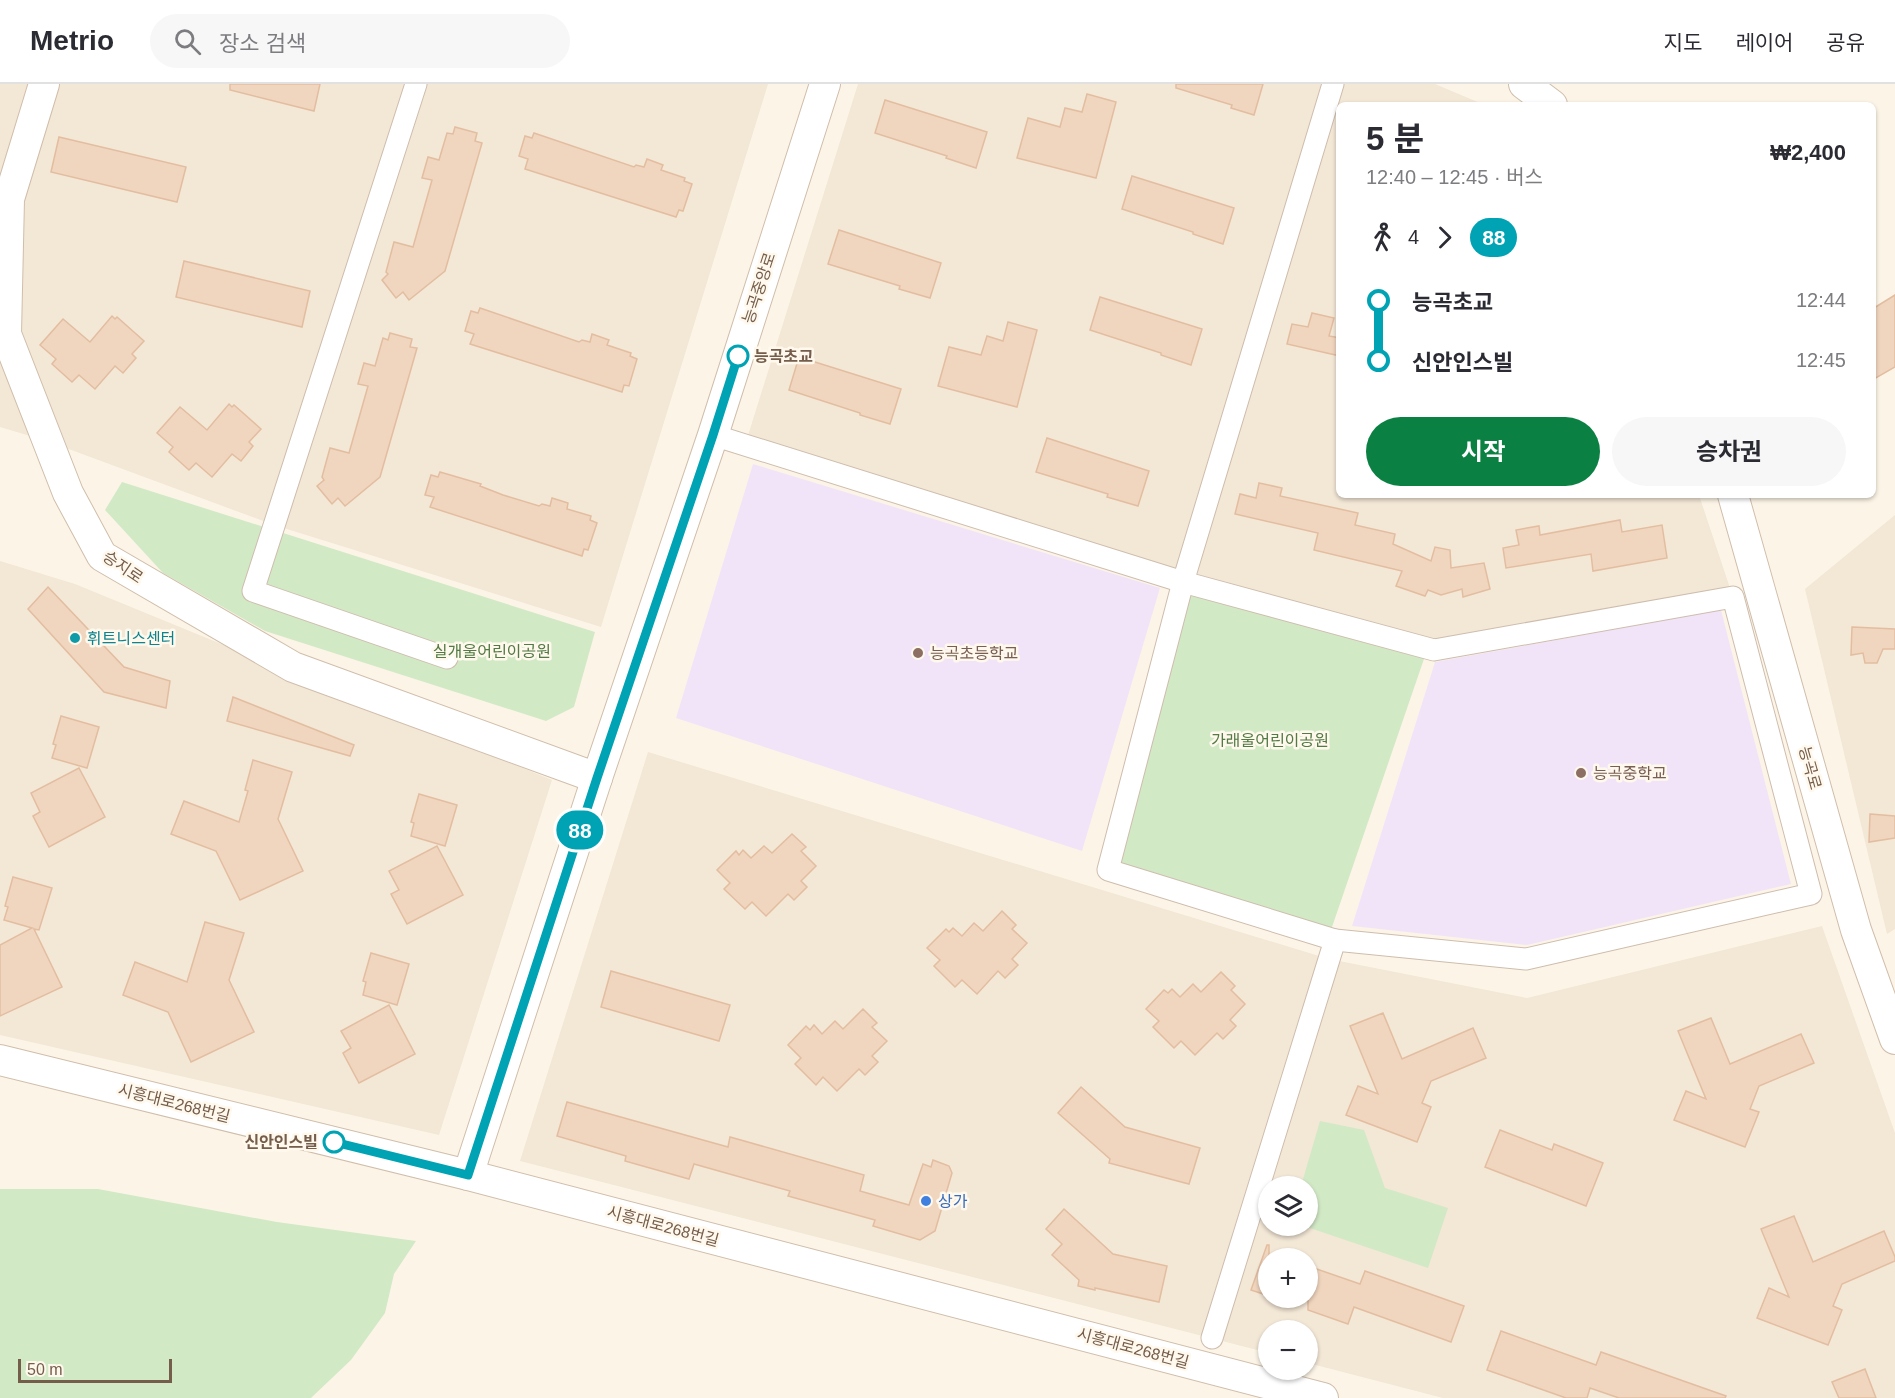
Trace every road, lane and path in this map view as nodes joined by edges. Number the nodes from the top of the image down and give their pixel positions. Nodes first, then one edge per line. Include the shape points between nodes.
1 (44, 84) edge
2 (416, 84) edge
3 (825, 84) edge
4 (1333, 84) edge
5 (1524, 84) edge
6 (1548, 102) edge
7 (713, 435) junction
8 (1734, 498) edge
9 (1183, 582) junction
10 (447, 658) dead end
11 (597, 778) junction
12 (1335, 940) junction
13 (1895, 1039) edge
14 (0, 1060) edge
15 (468, 1175) junction
16 (1212, 1338) dead end
17 (1323, 1398) edge

1 - 11 street, 승지로 via 9,199 6,334 68,492 102,556 293,668
2 - 10 street via 253,591
3 - 7 street, 능곡중앙로
4 - 9 street
5 - 6 street
7 - 9 street
7 - 11 street, 능곡중앙로
8 - 13 street, 능곡로 via 1856,930
9 - 12 street via 1108,870
9 - 12 street via 1434,650 1733,597 1811,894 1526,959
11 - 15 street, 능곡중앙로
12 - 16 street
14 - 15 street, 시흥대로268번길
15 - 17 street, 시흥대로268번길

